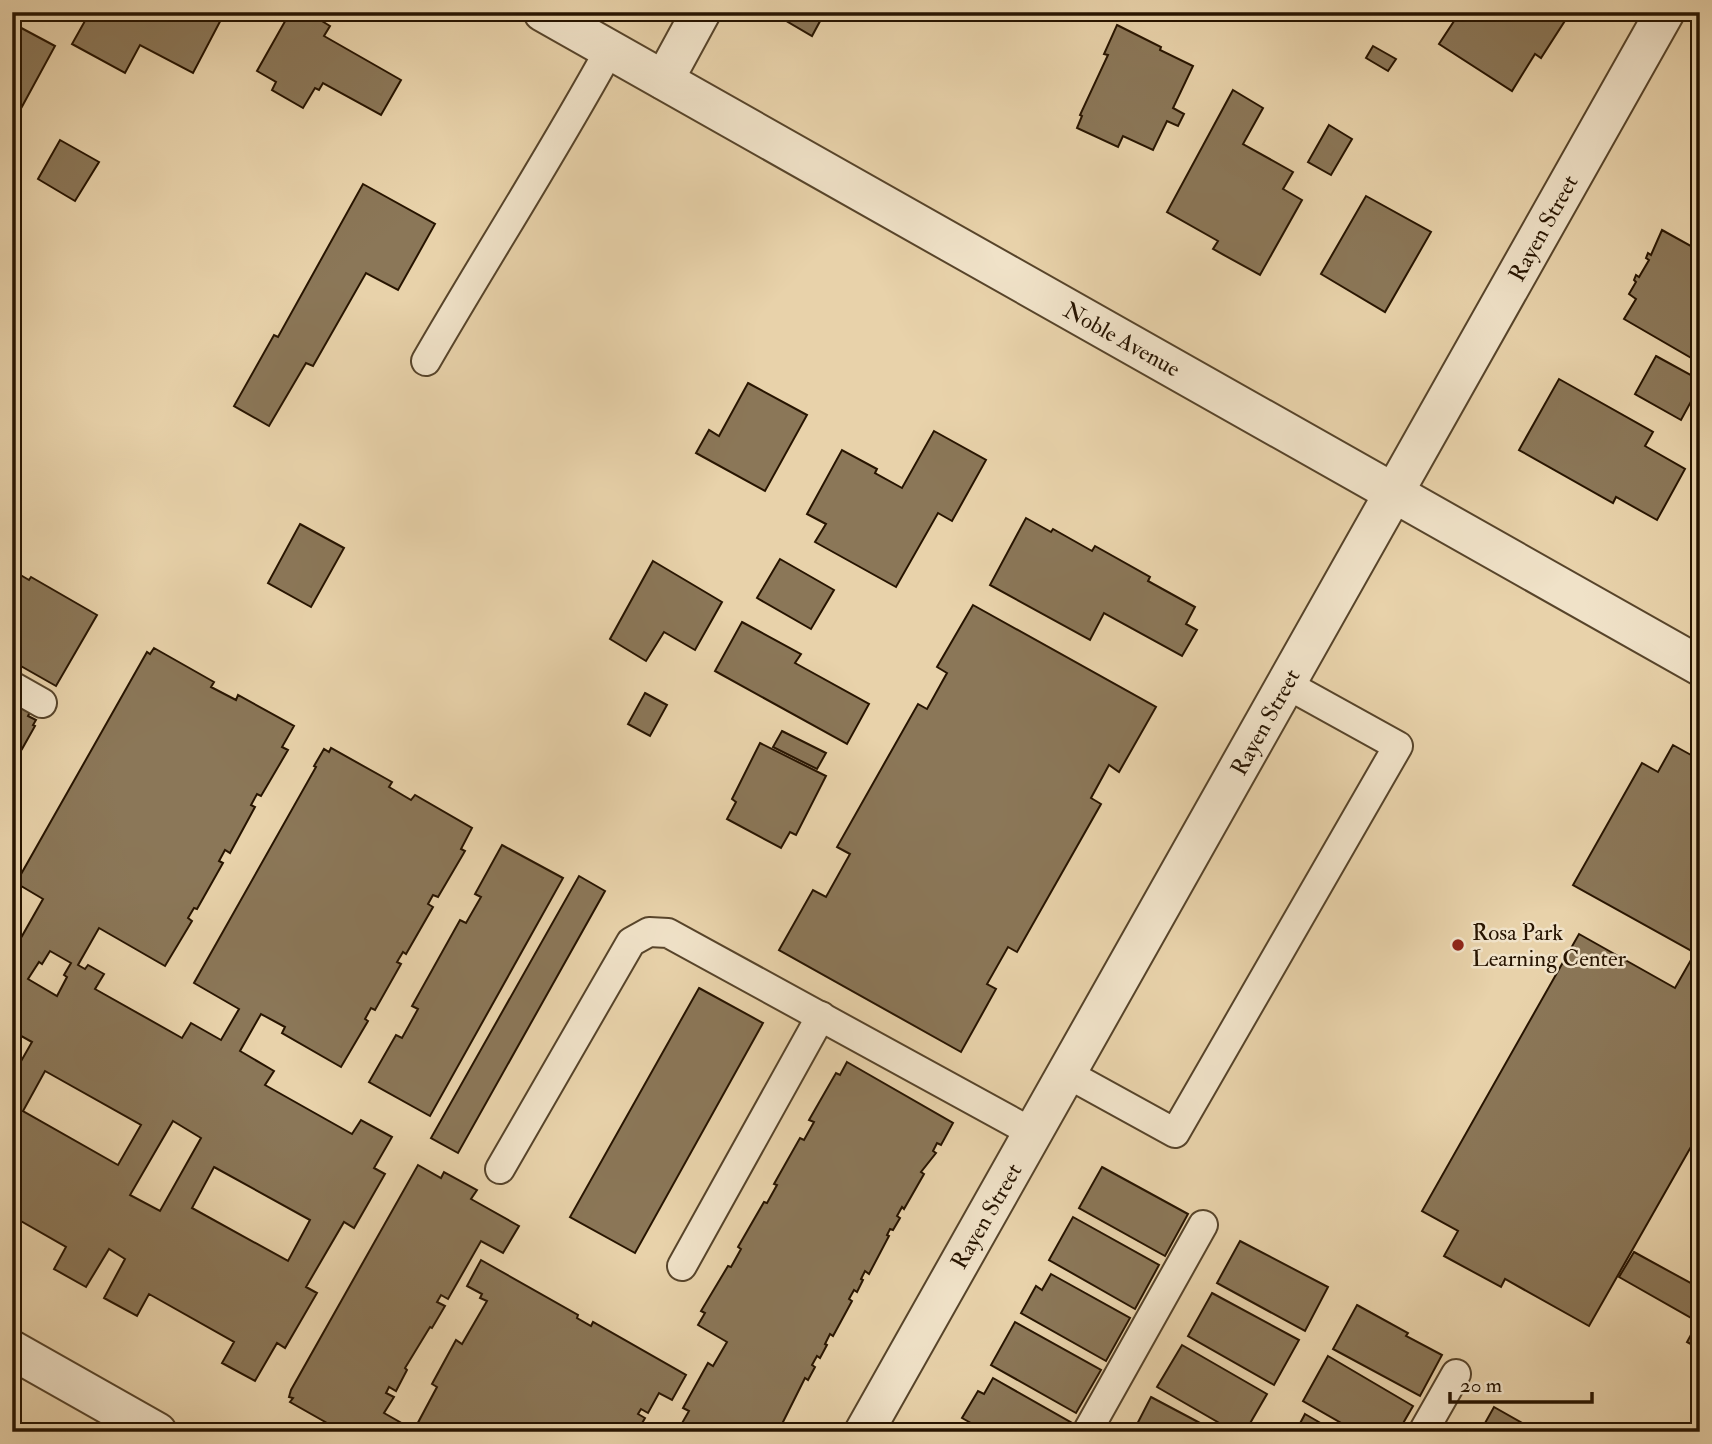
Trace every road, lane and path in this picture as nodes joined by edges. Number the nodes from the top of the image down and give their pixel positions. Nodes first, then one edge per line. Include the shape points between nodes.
1 (543, 12) edge
2 (701, 12) edge
3 (1665, 12) edge
4 (610, 49) junction
5 (664, 80) junction
6 (426, 361) dead end
7 (1394, 493) junction
8 (1700, 666) edge
9 (1286, 684) junction
10 (12, 686) edge
11 (42, 703) dead end
12 (821, 1016) junction
13 (1066, 1073) junction
14 (1033, 1132) junction
15 (500, 1169) dead end
16 (1203, 1225) dead end
17 (682, 1266) dead end
18 (12, 1350) edge
19 (1456, 1374) dead end
20 (157, 1432) edge
21 (864, 1432) edge
22 (1087, 1432) edge
23 (1423, 1432) edge

1 - 4 street, Noble Avenue
2 - 5 street
3 - 7 street, Rayen Street
4 - 5 street, Noble Avenue
4 - 6 lane
5 - 7 street, Noble Avenue
7 - 8 street, Noble Avenue
7 - 9 street, Rayen Street
9 - 13 street, Rayen Street
9 - 13 lane via 1398,746 1175,1133
10 - 11 lane
12 - 14 lane
12 - 15 lane via 668,933 649,932 631,942
12 - 17 lane
13 - 14 street, Rayen Street
14 - 21 street, Rayen Street
16 - 22 lane
18 - 20 street
19 - 23 lane

